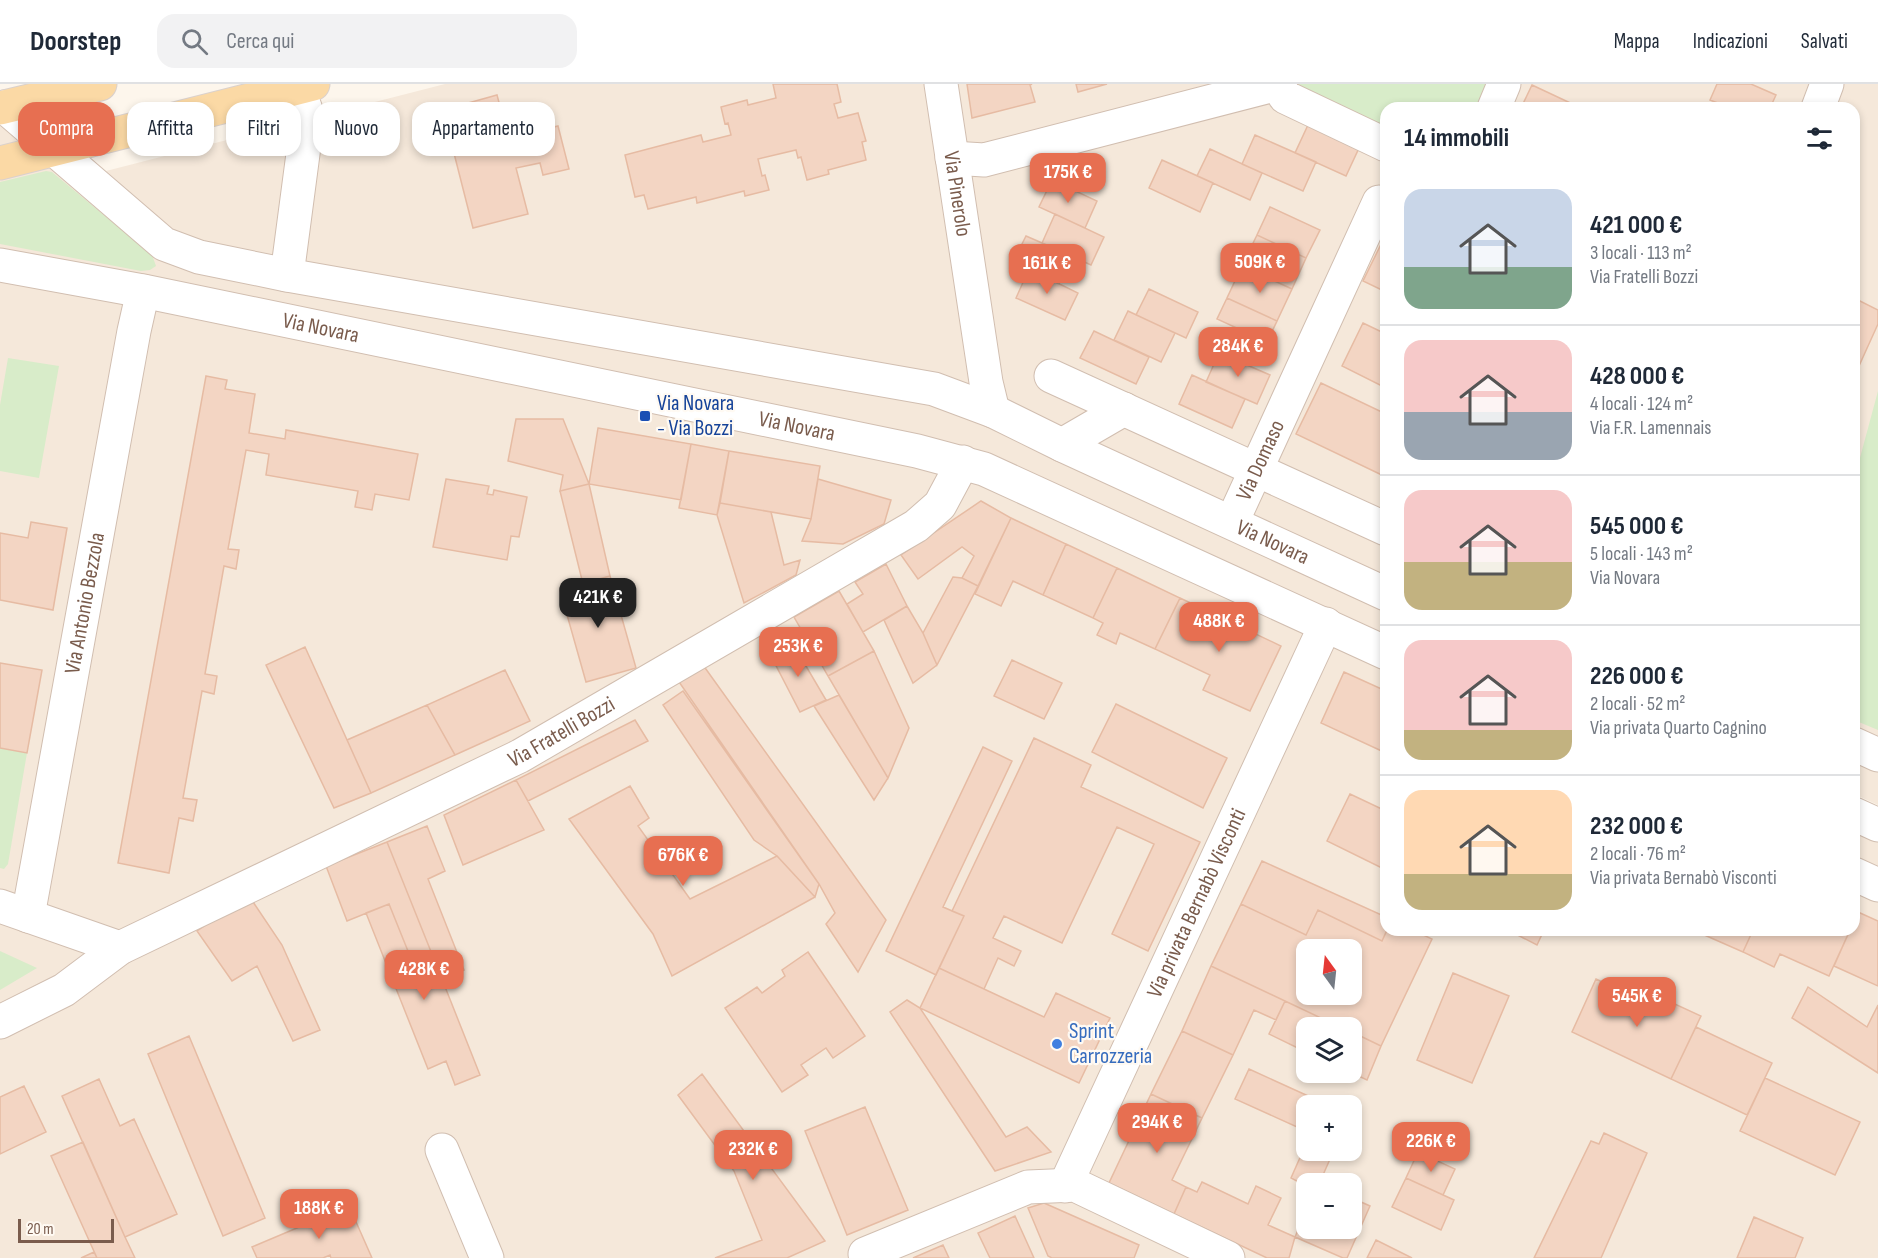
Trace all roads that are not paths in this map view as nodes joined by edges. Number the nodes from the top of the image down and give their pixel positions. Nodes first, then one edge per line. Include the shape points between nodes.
1 (100, 84) edge
2 (941, 84) edge
3 (1278, 84) edge
4 (1504, 84) edge
5 (1827, 84) edge
6 (306, 86) edge
7 (1496, 102) edge
8 (1820, 102) edge
9 (2, 107) edge
10 (18, 120) edge
11 (115, 134) edge
12 (1380, 142) edge
13 (25, 156) edge
14 (63, 156) edge
15 (952, 158) junction
16 (0, 162) edge
17 (1380, 209) edge
18 (187, 252) junction
19 (0, 265) edge
20 (287, 275) junction
21 (143, 291) junction
22 (1051, 376) dead end
23 (1124, 409) junction
24 (993, 411) junction
25 (1062, 445) junction
26 (963, 462) junction
27 (1257, 471) junction
28 (1232, 522) junction
29 (1380, 526) edge
30 (1380, 591) edge
31 (1326, 624) junction
32 (1380, 649) edge
33 (1860, 747) edge
34 (1878, 755) edge
35 (1860, 817) edge
36 (1878, 825) edge
37 (1860, 877) edge
38 (1878, 885) edge
39 (14, 911) edge
40 (120, 948) junction
41 (0, 1023) edge
42 (442, 1150) dead end
43 (1065, 1186) junction
44 (865, 1254) dead end
45 (488, 1258) edge
46 (1228, 1258) edge

1 - 9 main road
2 - 15 street, Via Pinerolo
3 - 12 street via 1285,97
3 - 15 street via 984,160
4 - 7 street
5 - 8 street
6 - 11 main road
6 - 20 street, Via Novara via 308,116
9 - 10 street, Via Novara
13 - 16 main road
14 - 18 street, Via Novara via 164,243
15 - 24 street, Via Pinerolo
17 - 27 street, Via Domaso
18 - 20 street, Via Novara
18 - 21 street
19 - 21 street, Via Novara
20 - 24 street, Via Novara via 934,389
21 - 26 street, Via Novara
21 - 39 street, Via Antonio Bezzola
22 - 23 street
23 - 25 street
23 - 27 street
24 - 25 street, Via Novara
25 - 28 street, Via Novara
26 - 31 street, Via Novara
26 - 40 street, Via Fratelli Bozzi via 940,504 916,526 530,750
27 - 28 street, Via Domaso
27 - 29 street
28 - 30 street, Via Novara
31 - 32 street, Via Novara
31 - 43 street, Via privata Bernabò Visconti
33 - 34 street
35 - 36 street
37 - 38 street
39 - 40 street
40 - 41 street, Via Fratelli Bozzi via 64,990
42 - 45 street
43 - 44 street via 1028,1187
43 - 46 street via 1075,1185

